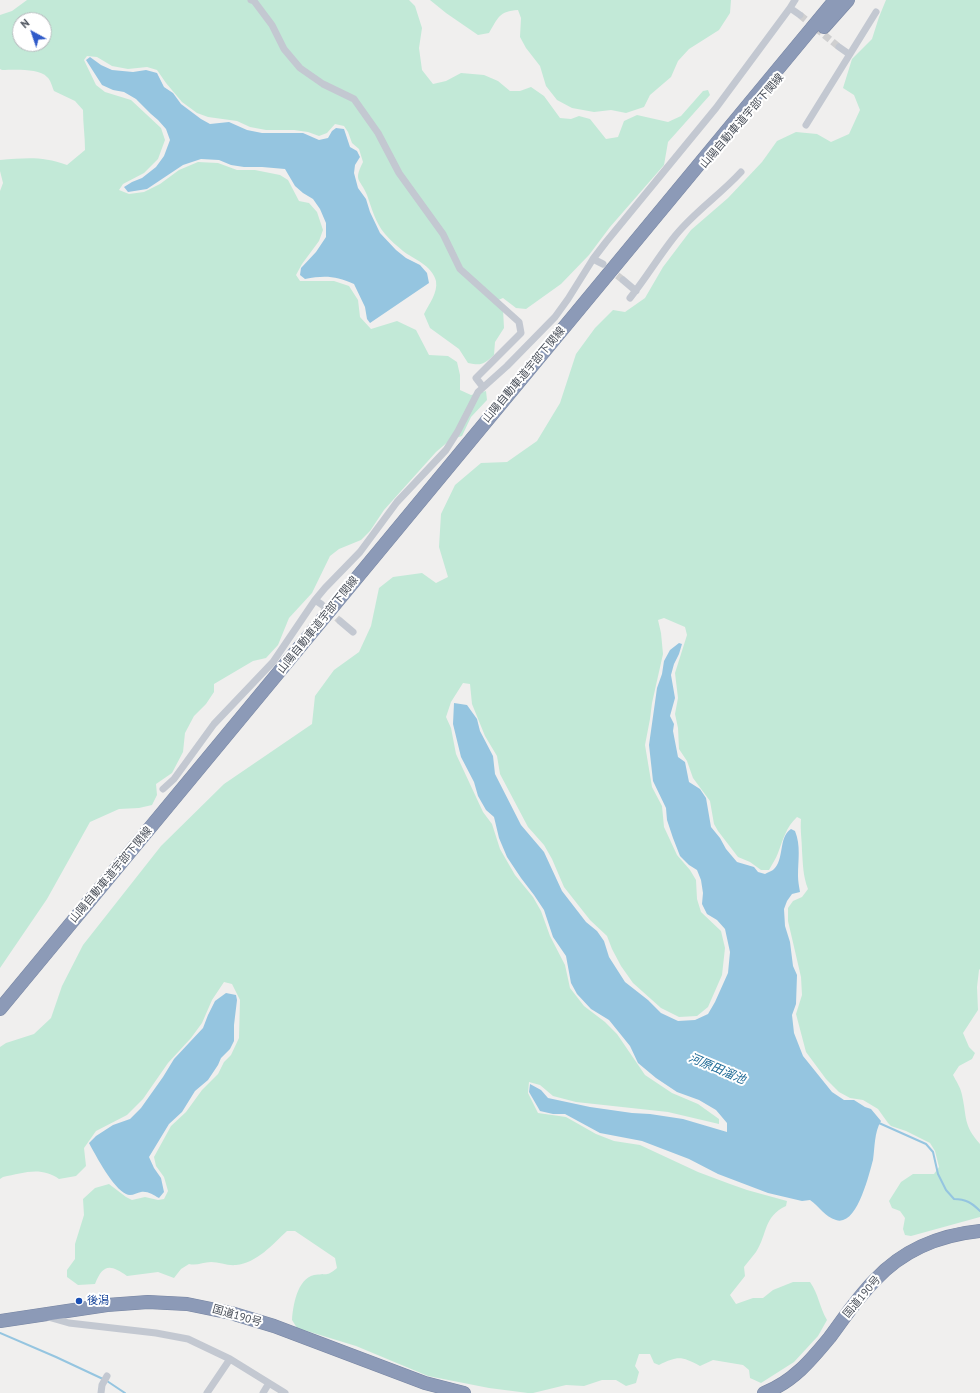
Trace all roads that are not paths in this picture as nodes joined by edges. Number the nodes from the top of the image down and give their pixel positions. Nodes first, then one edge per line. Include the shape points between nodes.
1 (251, 0) edge
2 (795, 0) edge
3 (835, 0) edge
4 (848, 0) edge
5 (790, 8) junction
6 (876, 12) dead end
7 (800, 16) tunnel mouth
8 (839, 48) tunnel mouth
9 (849, 54) junction
10 (806, 124) dead end
11 (741, 172) dead end
12 (635, 241) junction
13 (594, 259) junction
14 (603, 264) tunnel mouth
15 (623, 280) tunnel mouth
16 (636, 291) junction
17 (630, 298) dead end
18 (483, 387) junction
19 (340, 621) tunnel mouth
20 (353, 632) dead end
21 (163, 790) dead end
22 (0, 1009) edge
23 (980, 1231) edge
24 (42, 1315) junction
25 (0, 1321) edge
26 (230, 1359) junction
27 (107, 1376) dead end
28 (269, 1382) junction
29 (770, 1392) edge
30 (101, 1393) edge
31 (207, 1393) edge
32 (263, 1393) edge
33 (285, 1393) edge
34 (464, 1393) edge

1 - 18 street via 272,25 284,49 300,68 323,84 354,99 378,133 399,173 443,234 460,269 519,322 521,333 476,378
2 - 5 street
3 - 12 highway, 山陽自動車道宇部下関線
4 - 12 highway, 山陽自動車道宇部下関線
5 - 7 street
5 - 13 street via 716,108
6 - 9 street
8 - 9 street
9 - 10 street
11 - 16 street via 675,236
12 - 22 highway, 山陽自動車道宇部下関線
13 - 14 street
13 - 18 street via 555,317
15 - 16 street
16 - 17 street
18 - 21 street via 446,450 397,502 360,552 325,588 318,602 273,662 214,724
19 - 20 street
23 - 29 highway, 国道190号 via 931,1242 898,1260 875,1279 805,1366
24 - 25 highway, 国道190号
24 - 26 street via 69,1323 188,1339
24 - 34 highway, 国道190号 via 129,1303 168,1303 208,1308 274,1326 425,1383
26 - 28 street
26 - 31 street
27 - 30 street
28 - 32 street
28 - 33 street

